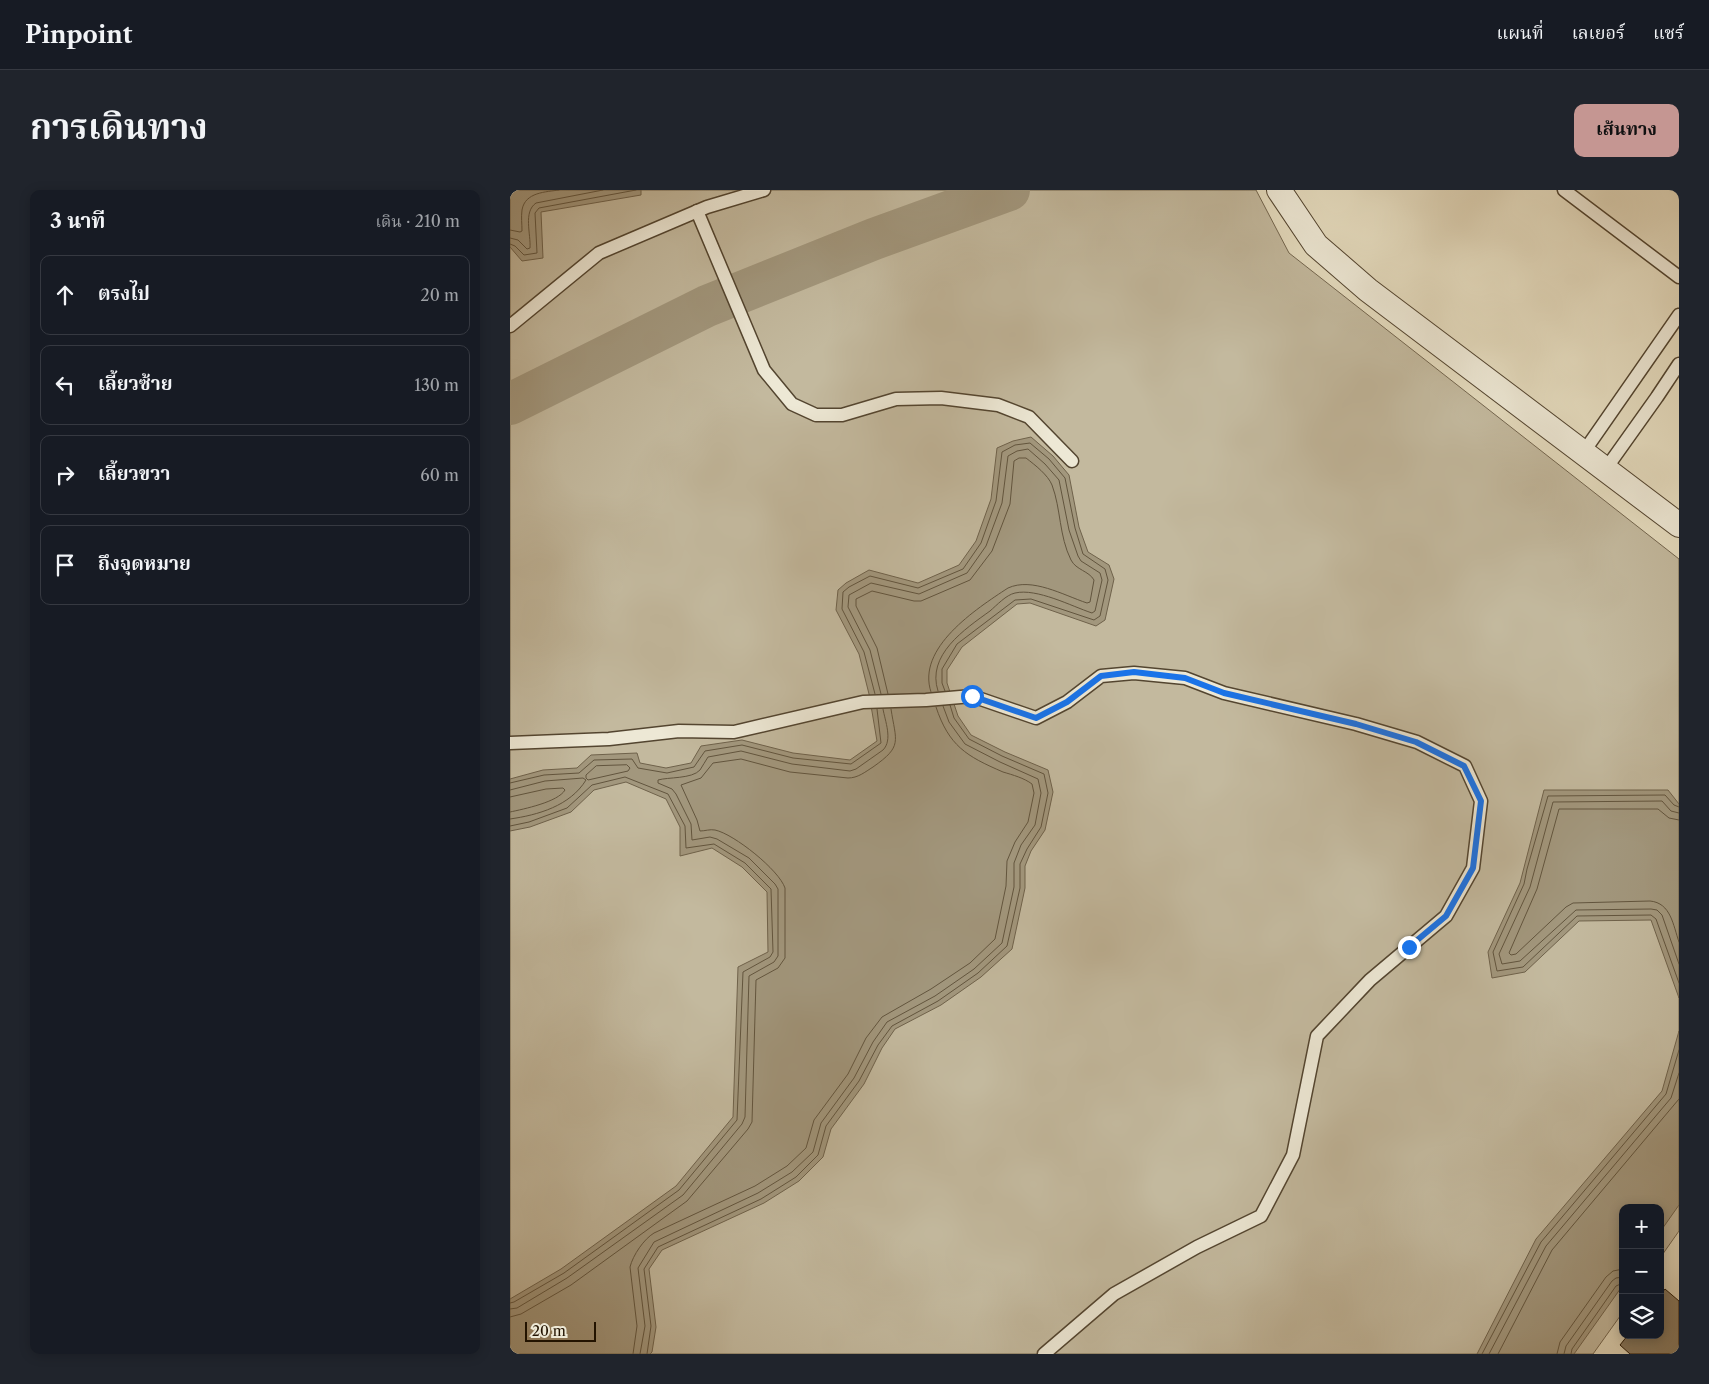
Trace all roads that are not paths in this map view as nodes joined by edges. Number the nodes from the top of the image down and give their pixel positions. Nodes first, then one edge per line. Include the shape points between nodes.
1 (764, 190) edge
2 (1279, 190) edge
3 (1564, 190) edge
4 (697, 211) junction
5 (1679, 277) edge
6 (1679, 315) edge
7 (510, 326) edge
8 (1679, 364) edge
9 (1583, 453) junction
10 (1072, 460) dead end
11 (1605, 470) junction
12 (1679, 525) edge
13 (510, 743) edge
14 (1044, 1354) edge

1 - 4 lane
2 - 9 street via 1316,245 1353,277
3 - 5 lane
4 - 7 lane via 599,253
4 - 10 lane via 764,370 792,404 816,415 842,415 896,399 941,398 998,405 1029,417
6 - 9 lane
8 - 11 lane
9 - 11 street
11 - 12 street
13 - 14 lane via 679,731 734,732 863,702 972,696 1036,718 1067,702 1101,676 1134,672 1185,678 1224,693 1356,724 1416,742 1464,766 1481,801 1473,868 1446,916 1370,980 1318,1036 1293,1155 1261,1216 1196,1247 1114,1294

